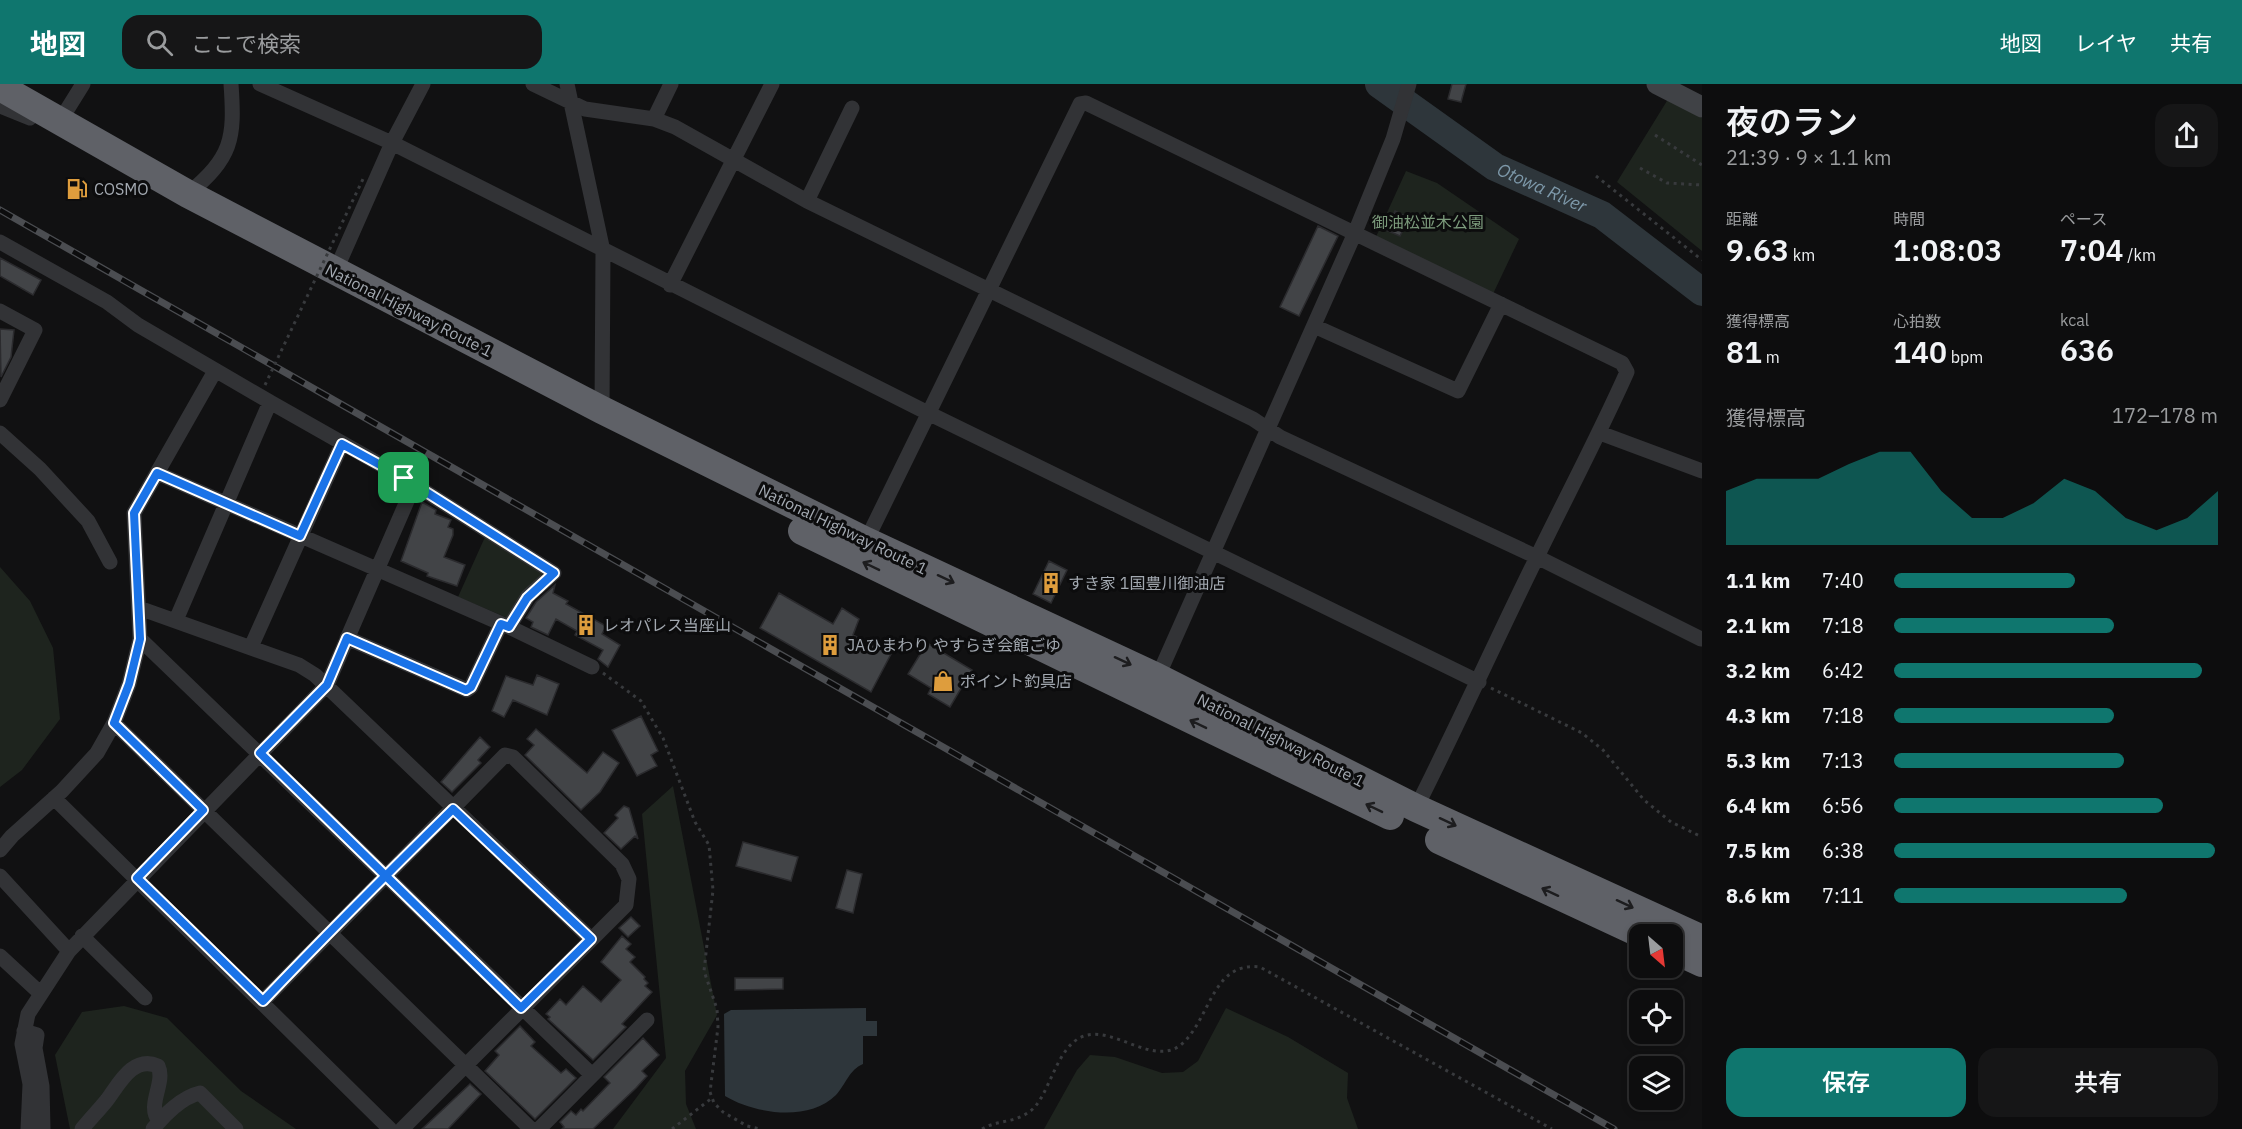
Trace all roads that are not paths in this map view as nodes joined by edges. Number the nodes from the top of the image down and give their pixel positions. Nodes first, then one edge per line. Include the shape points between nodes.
1 (83, 84) edge
2 (231, 84) edge
3 (260, 84) edge
4 (423, 84) edge
5 (533, 84) edge
6 (567, 84) edge
7 (671, 84) edge
8 (772, 84) edge
9 (1409, 84) edge
10 (1657, 84) edge
11 (0, 87) edge
12 (571, 102) junction
13 (1700, 103) edge
14 (0, 104) edge
15 (852, 108) dead end
16 (654, 119) junction
17 (60, 121) junction
18 (392, 143) junction
19 (733, 162) junction
20 (188, 194) junction
21 (807, 201) junction
22 (1354, 235) junction
23 (0, 242) edge
24 (603, 251) junction
25 (335, 272) junction
26 (670, 285) junction
27 (987, 291) junction
28 (1501, 304) junction
29 (0, 311) edge
30 (1314, 326) junction
31 (215, 371) junction
32 (0, 399) edge
33 (270, 402) junction
34 (603, 410) junction
35 (928, 413) junction
36 (1268, 428) junction
37 (0, 433) edge
38 (1600, 433) junction
39 (342, 444) junction
40 (1702, 471) edge
41 (157, 473) junction
42 (414, 485) junction
43 (227, 504) junction
44 (300, 536) junction
45 (866, 541) junction
46 (1211, 552) junction
47 (1536, 557) junction
48 (110, 562) dead end
49 (376, 570) junction
50 (139, 608) junction
51 (176, 620) junction
52 (505, 626) junction
53 (347, 638) junction
54 (140, 639) junction
55 (1701, 639) edge
56 (251, 647) junction
57 (592, 667) road end
58 (1479, 682) junction
59 (327, 685) junction
60 (1152, 688) junction
61 (114, 723) junction
62 (260, 753) junction
63 (54, 798) junction
64 (1416, 808) junction
65 (453, 809) junction
66 (203, 810) junction
67 (0, 850) edge
68 (385, 875) junction
69 (0, 876) edge
70 (137, 878) junction
71 (1629, 928) edge
72 (330, 932) junction
73 (82, 936) junction
74 (591, 939) junction
75 (1702, 939) edge
76 (69, 951) junction
77 (1683, 954) edge
78 (0, 956) edge
79 (1702, 963) edge
80 (40, 993) junction
81 (145, 998) dead end
82 (263, 1001) junction
83 (521, 1008) junction
84 (647, 1020) dead end
85 (24, 1031) junction
86 (467, 1065) junction
87 (592, 1075) junction
88 (156, 1125) edge
89 (28, 1129) edge
90 (43, 1129) edge
91 (82, 1129) edge
92 (236, 1129) edge
93 (390, 1129) edge
94 (402, 1129) edge
95 (531, 1129) edge
96 (538, 1129) edge

1 - 17 street
2 - 20 street via 233,115 226,154
3 - 18 street
4 - 18 street
5 - 12 street
6 - 12 street
7 - 16 street
8 - 19 street
9 - 22 street via 1394,140
10 - 13 main road
11 - 17 highway, National Highway Route 1
12 - 16 street via 585,110
12 - 24 street
60 -> 14 highway, National Highway Route 1 via 858,560 339,292
15 - 21 street
16 - 19 street via 675,127
17 - 20 highway, National Highway Route 1
18 - 24 street
18 - 25 street
19 - 21 street
19 - 26 street
20 - 25 highway, National Highway Route 1
21 - 27 street
22 - 27 street via 1086,103 1080,104
22 - 28 street
22 - 30 street
23 - 31 street via 107,302
24 - 26 street
24 - 34 street
25 - 34 highway, National Highway Route 1
26 - 35 street
27 - 35 street
27 - 36 street
28 - 30 street via 1458,391
28 - 38 street via 1622,363 1627,372
29 - 32 street via 35,330
30 - 36 street
31 - 33 street
31 - 41 street
33 - 39 street
33 - 43 street
34 - 45 highway, National Highway Route 1
35 - 45 street
35 - 46 street
36 - 46 street
36 - 47 street
37 - 48 street via 88,521
38 - 40 street
38 - 47 street
39 - 42 street
39 - 44 street
41 - 43 street
41 - 50 street via 133,520
42 - 49 street
42 - 52 street via 554,573
43 - 44 street
43 - 51 street
44 - 49 street
44 - 56 street
45 -> 60 highway, National Highway Route 1
46 - 58 street
46 - 60 street
47 - 55 street
47 - 58 street
49 - 52 street
49 - 53 street
50 - 51 street
50 - 54 street
51 - 56 street
52 - 53 street via 466,690
52 - 57 street
53 - 59 street
54 - 61 street via 132,675
54 - 62 street
56 - 59 street via 299,665
58 - 64 street
59 - 62 street
59 - 65 street
60 - 64 highway, National Highway Route 1
71 -> 60 highway, National Highway Route 1
61 - 63 street via 97,753
61 - 66 street
62 - 66 street
62 - 68 street
63 - 67 street
63 - 70 street
64 -> 75 highway, National Highway Route 1
65 - 68 street
65 - 74 street
65 - 74 street via 505,755 513,756 622,864 628,879 627,904
66 - 70 street
66 - 72 street
68 - 72 street
68 - 83 street
69 - 76 street
70 - 73 street
70 - 82 street
72 - 82 street
72 - 86 street
73 - 76 street
73 - 81 street
74 - 83 street
76 - 80 street
77 - 79 highway
78 - 80 street
80 - 85 street
82 - 93 street
83 - 86 street
83 - 87 street
84 - 87 street
85 - 89 street via 22,1044 30,1093
85 - 90 street via 37,1035
86 - 94 street
86 - 95 street
87 - 96 street
88 - 91 street via 161,1074 157,1065 151,1064 122,1076
88 - 92 street via 188,1097 200,1093

